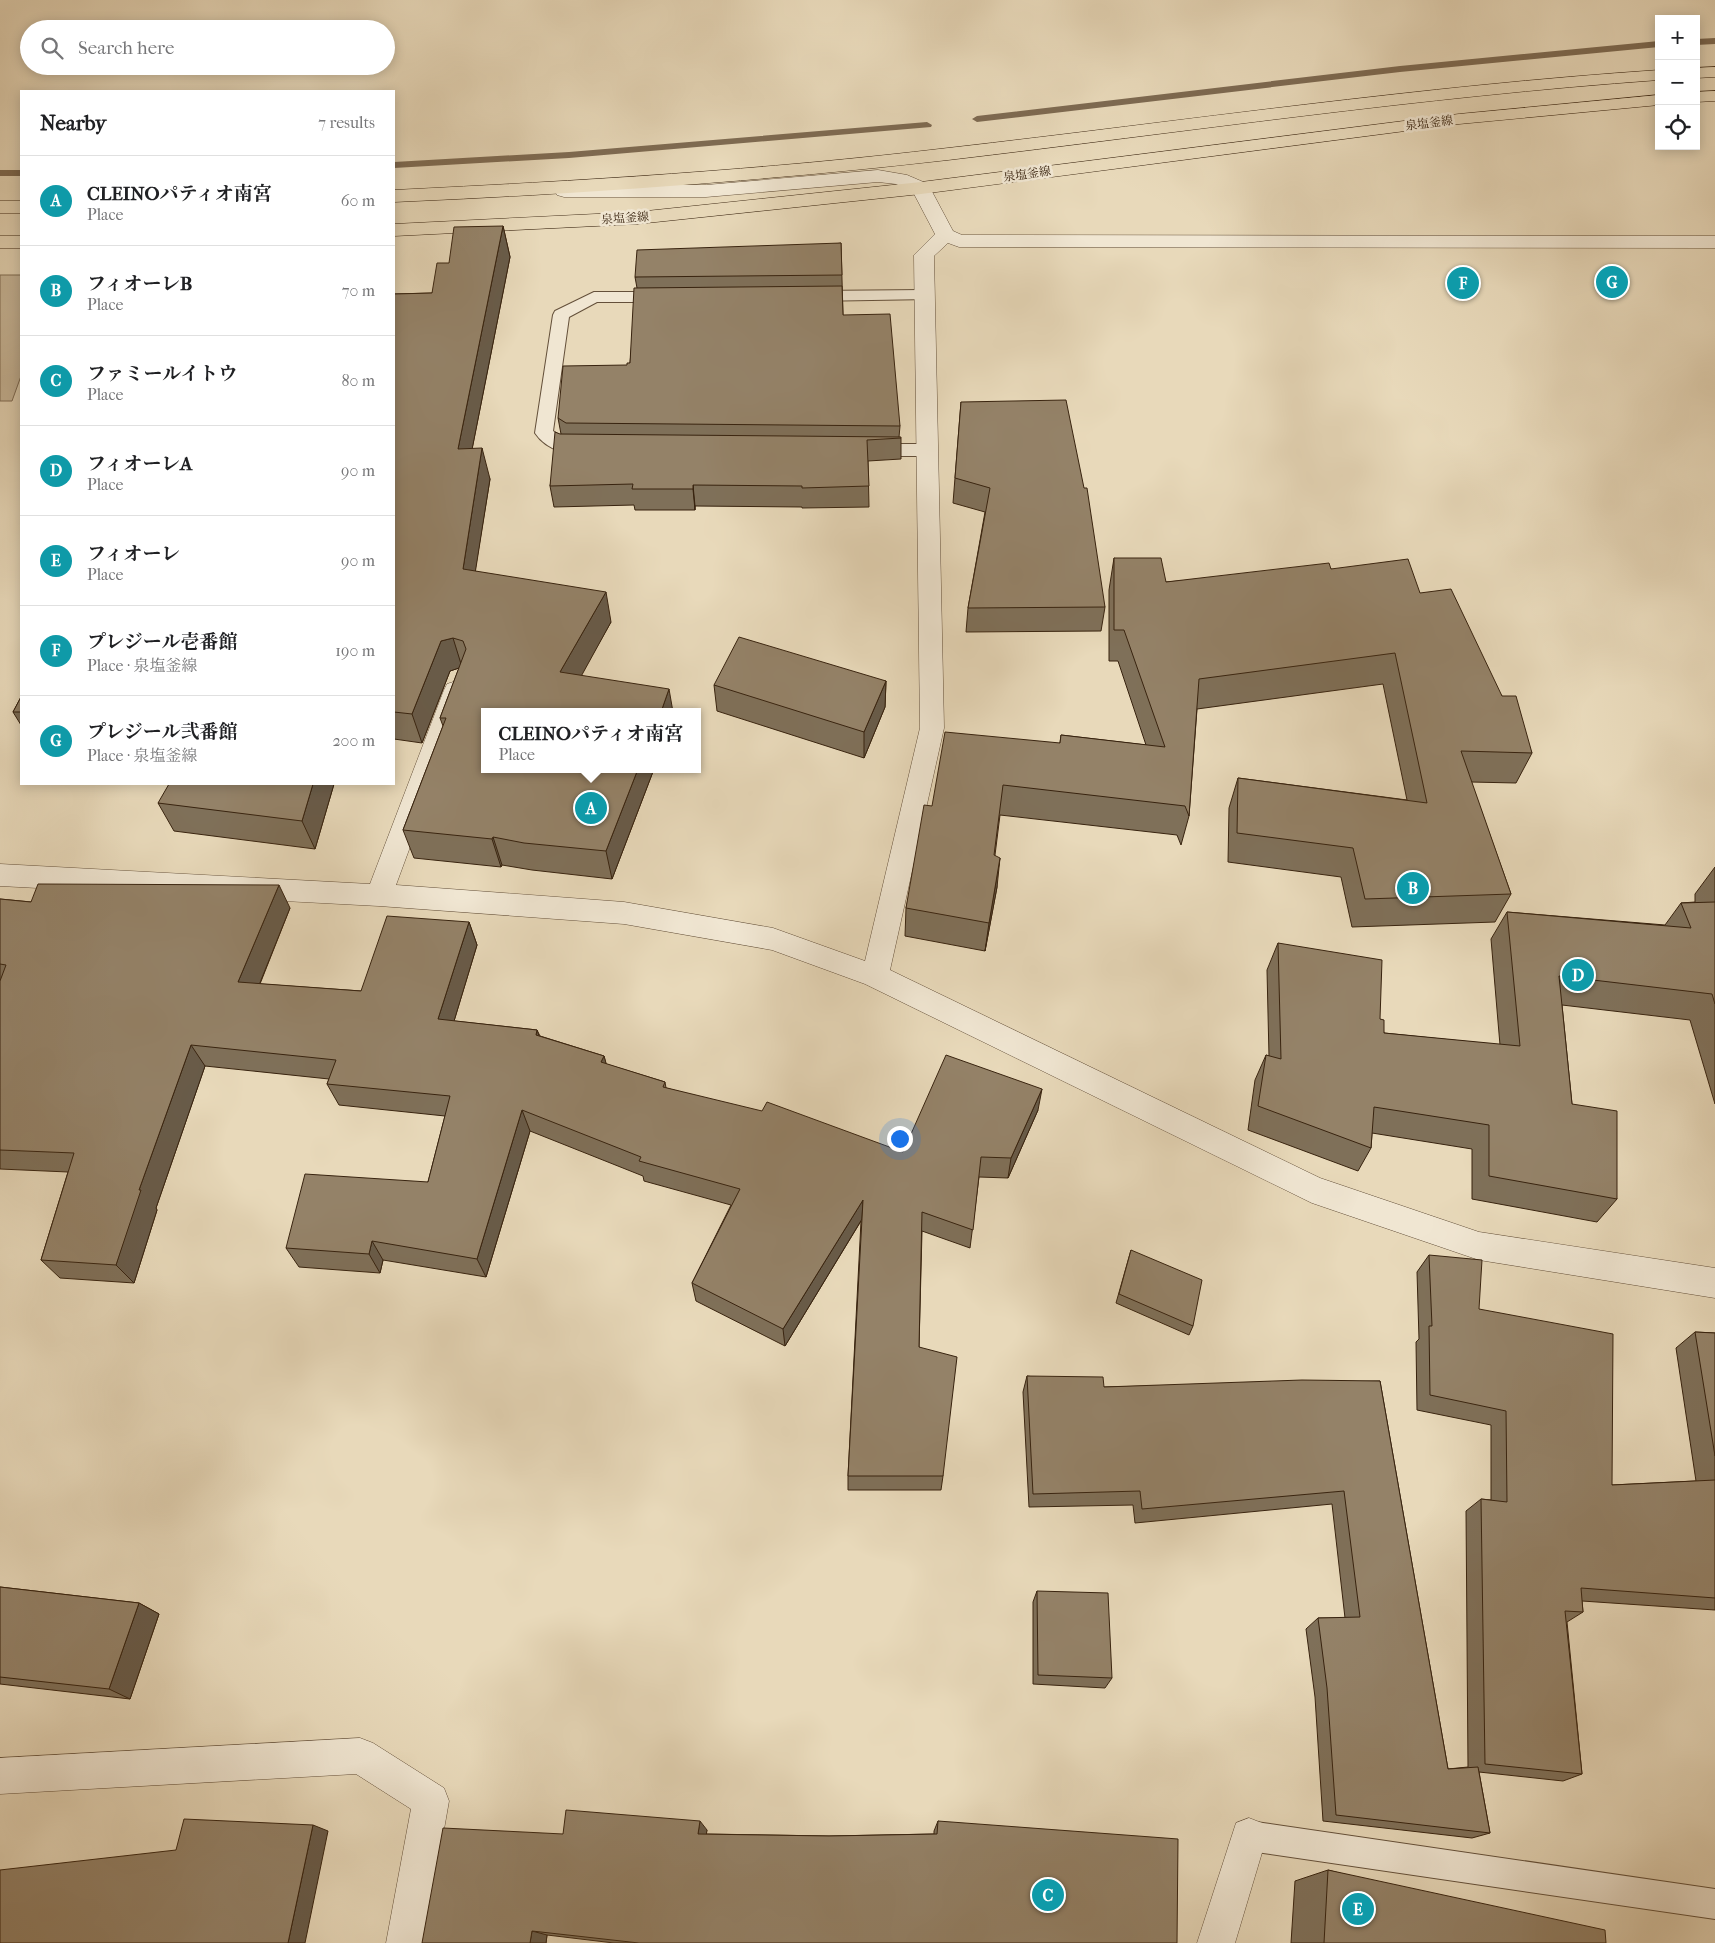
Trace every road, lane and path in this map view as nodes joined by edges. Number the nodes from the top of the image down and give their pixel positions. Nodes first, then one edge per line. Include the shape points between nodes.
1 (1715, 72) edge
2 (1700, 73) edge
3 (1655, 75) edge
4 (1715, 96) edge
5 (1700, 97) edge
6 (1655, 100) edge
7 (921, 188) junction
8 (506, 190) junction
9 (395, 196) edge
10 (0, 207) edge
11 (20, 207) edge
12 (395, 230) edge
13 (945, 235) junction
14 (0, 242) edge
15 (20, 242) edge
16 (1715, 242) edge
17 (924, 295) junction
18 (682, 296) edge
19 (798, 296) edge
20 (603, 448) edge
21 (859, 450) edge
22 (928, 450) junction
23 (461, 678) edge
24 (0, 875) edge
25 (379, 894) junction
26 (875, 976) junction
27 (1715, 1283) edge
28 (0, 1776) edge
29 (1249, 1836) joint
30 (1715, 1904) edge
31 (405, 1943) edge
32 (1216, 1943) edge

1 - 2 main road
3 - 8 main road, 泉塩釜線 via 1396,98 944,154
4 - 5 main road
6 - 7 main road, 泉塩釜線 via 1459,119
7 - 8 street via 900,179 878,176 706,191
7 - 12 main road, 泉塩釜線 via 637,218
7 - 13 street
8 - 9 main road, 泉塩釜線
10 - 11 main road
13 - 16 street via 959,240
13 - 17 street via 924,255
14 - 15 main road
17 - 19 lane
17 - 22 street
18 - 20 lane via 594,297 561,315 544,434 564,447
21 - 22 lane
22 - 26 street via 932,728
23 - 25 street
24 - 25 street
25 - 26 street via 624,913 773,940
26 - 27 street via 1312,1189 1479,1246
28 - 31 street via 360,1756 431,1801
29 - 30 lane
29 - 32 street

